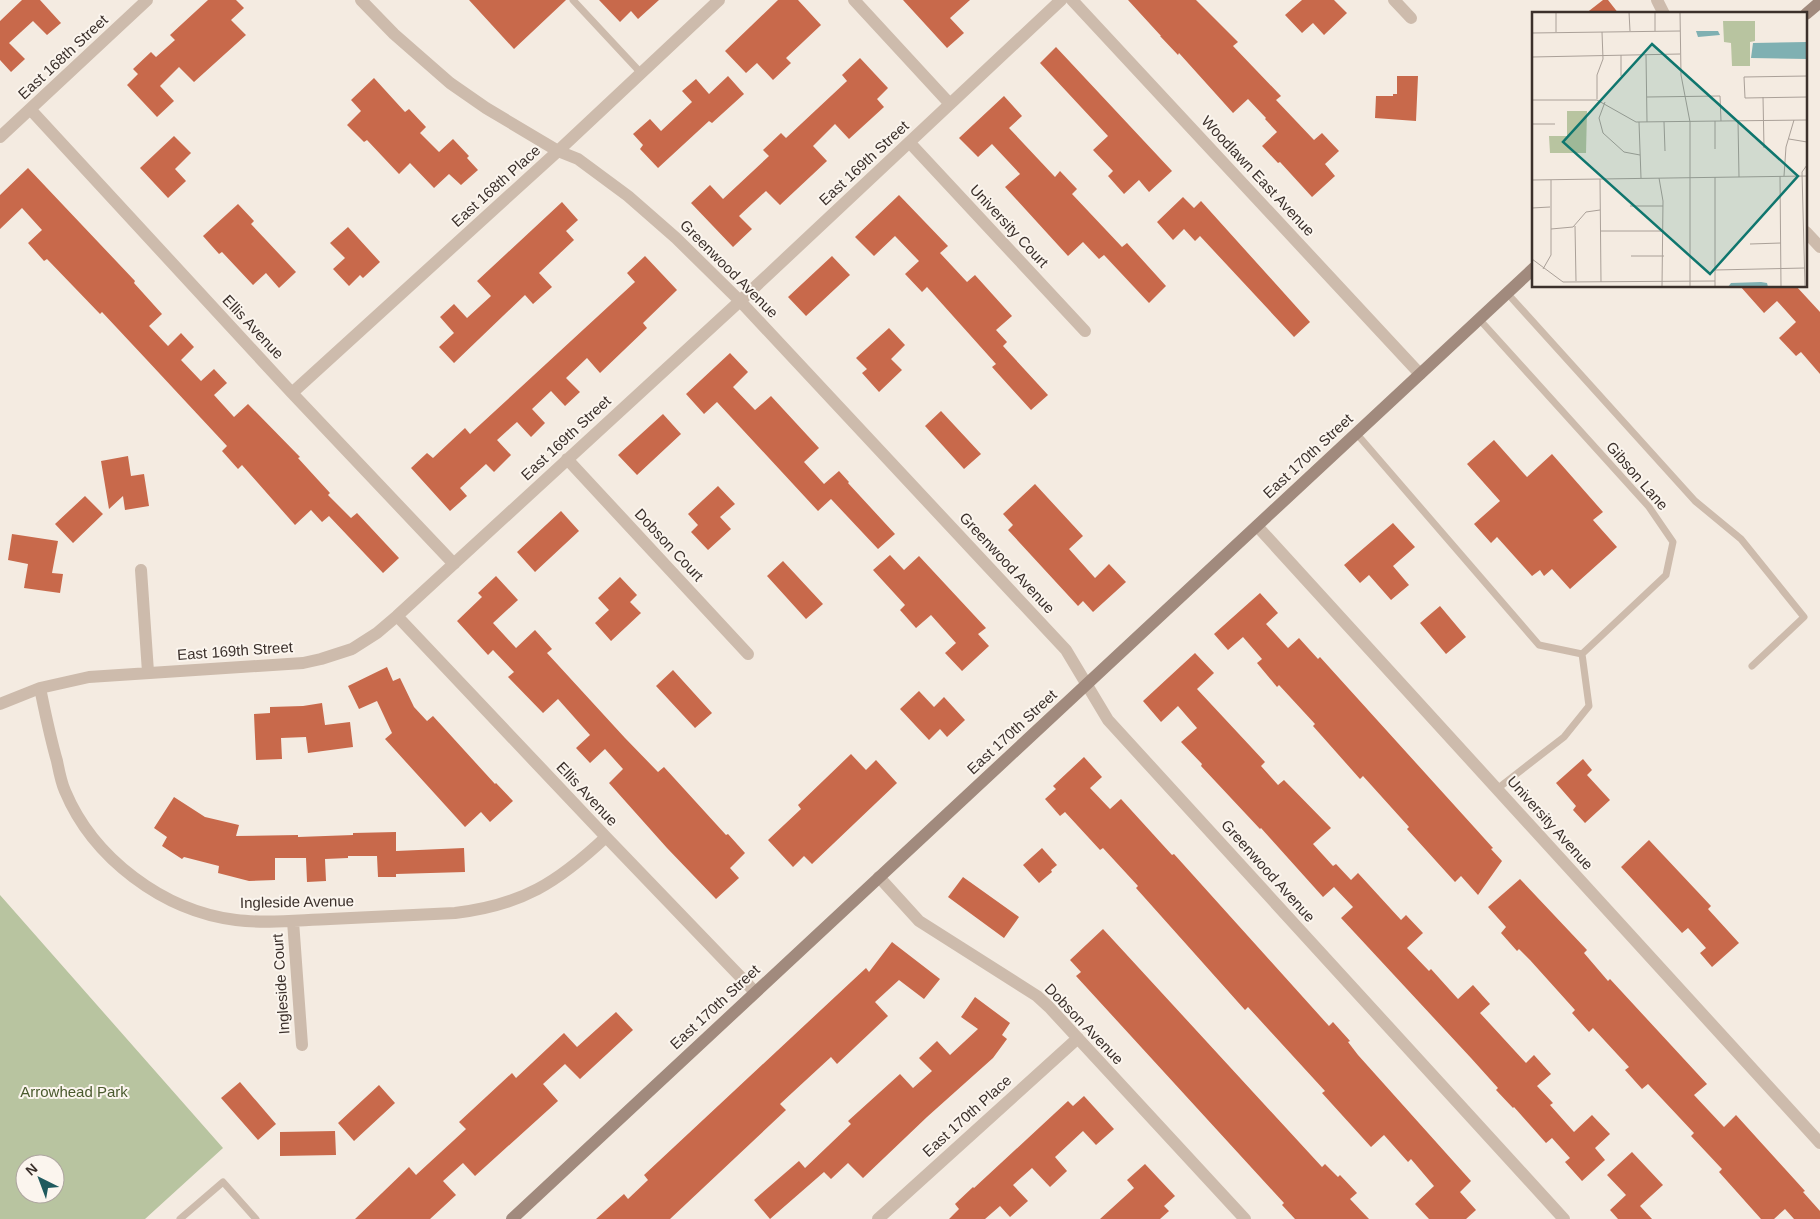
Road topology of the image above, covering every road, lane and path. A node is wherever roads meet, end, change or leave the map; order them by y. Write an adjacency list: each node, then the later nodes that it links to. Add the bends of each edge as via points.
1 (148, 0): 16 (street, East 168th Street)
2 (361, 0): 19 (street, Greenwood Avenue, via 450,83)
3 (573, 0): 14 (lane)
4 (719, 0): 14 (street, East 168th Place)
5 (854, 0): 15 (street)
6 (1061, 0): 15 (street, East 169th Street)
7 (1072, 0): 27 (street, Woodlawn East Avenue)
8 (1394, 0): 13 (street)
9 (1657, 0): 11 (street)
10 (1820, 2): 12 (street)
11 (1663, 12)
12 (1808, 12)
13 (1411, 18)
14 (641, 73): 19 (street, East 168th Place)
15 (950, 104): 18 (street, East 169th Street)
16 (30, 109): 17 (street, East 168th Street); 28 (street, Ellis Avenue)
17 (0, 137)
18 (910, 143): 24 (street, East 169th Street); 26 (street, University Court)
19 (558, 152): 24 (street, Greenwood Avenue, via 578,159 628,196); 28 (street, East 168th Place)
20 (1808, 234): 21 (street)
21 (1820, 247)
22 (1532, 270): 23 (street, East 170th Street)
23 (1507, 292): 25 (street, East 170th Street); 37 (lane, via 1695,500 1741,539 1804,617)
24 (740, 301): 30 (street, East 169th Street); 39 (street, Greenwood Avenue, via 1066,650)
25 (1479, 319): 27 (street, East 170th Street); 36 (lane, Gibson Lane, via 1648,507 1673,542 1666,575)
26 (1085, 331)
27 (1420, 374): 29 (street, East 170th Street)
28 (292, 393): 32 (street, Ellis Avenue)
29 (1356, 433): 31 (street, East 170th Street); 36 (lane, via 1539,645)
30 (567, 459): 32 (street, East 169th Street); 35 (street, Dobson Court)
31 (1257, 526): 39 (street, East 170th Street); 42 (street, University Avenue)
32 (454, 564): 34 (street, East 169th Street)
33 (141, 570): 38 (street)
34 (397, 616): 38 (street, East 169th Street, via 352,649 321,659 284,665); 43 (street, Ellis Avenue)
35 (748, 654)
36 (1582, 654): 42 (lane, via 1589,706 1564,737)
37 (1752, 666)
38 (148, 672): 40 (street, East 169th Street, via 88,677)
39 (1086, 685): 44 (street, East 170th Street); 55 (street, Greenwood Avenue, via 1108,720)
40 (40, 688): 41 (street, East 169th Street); 45 (street, Ingleside Avenue, via 65,790 94,838 115,861 136,880 180,905 234,920)
41 (0, 704)
42 (1497, 789): 49 (street, University Avenue)
43 (606, 838): 45 (street, Ingleside Avenue, via 556,879 512,902 455,913); 46 (street, Ellis Avenue)
44 (879, 877): 46 (street, East 170th Street); 47 (street, Dobson Avenue, via 919,920 1037,996)
45 (293, 921): 48 (street, Ingleside Court)
46 (755, 992): 53 (street, East 170th Street)
47 (1078, 1038): 50 (street, Dobson Avenue); 54 (street, East 170th Place)
48 (302, 1045)
49 (1820, 1143)
50 (1237, 1216)
51 (180, 1219): 52 (lane, via 223,1182)
52 (256, 1219)
53 (512, 1219)
54 (878, 1219)
55 (1564, 1219)

